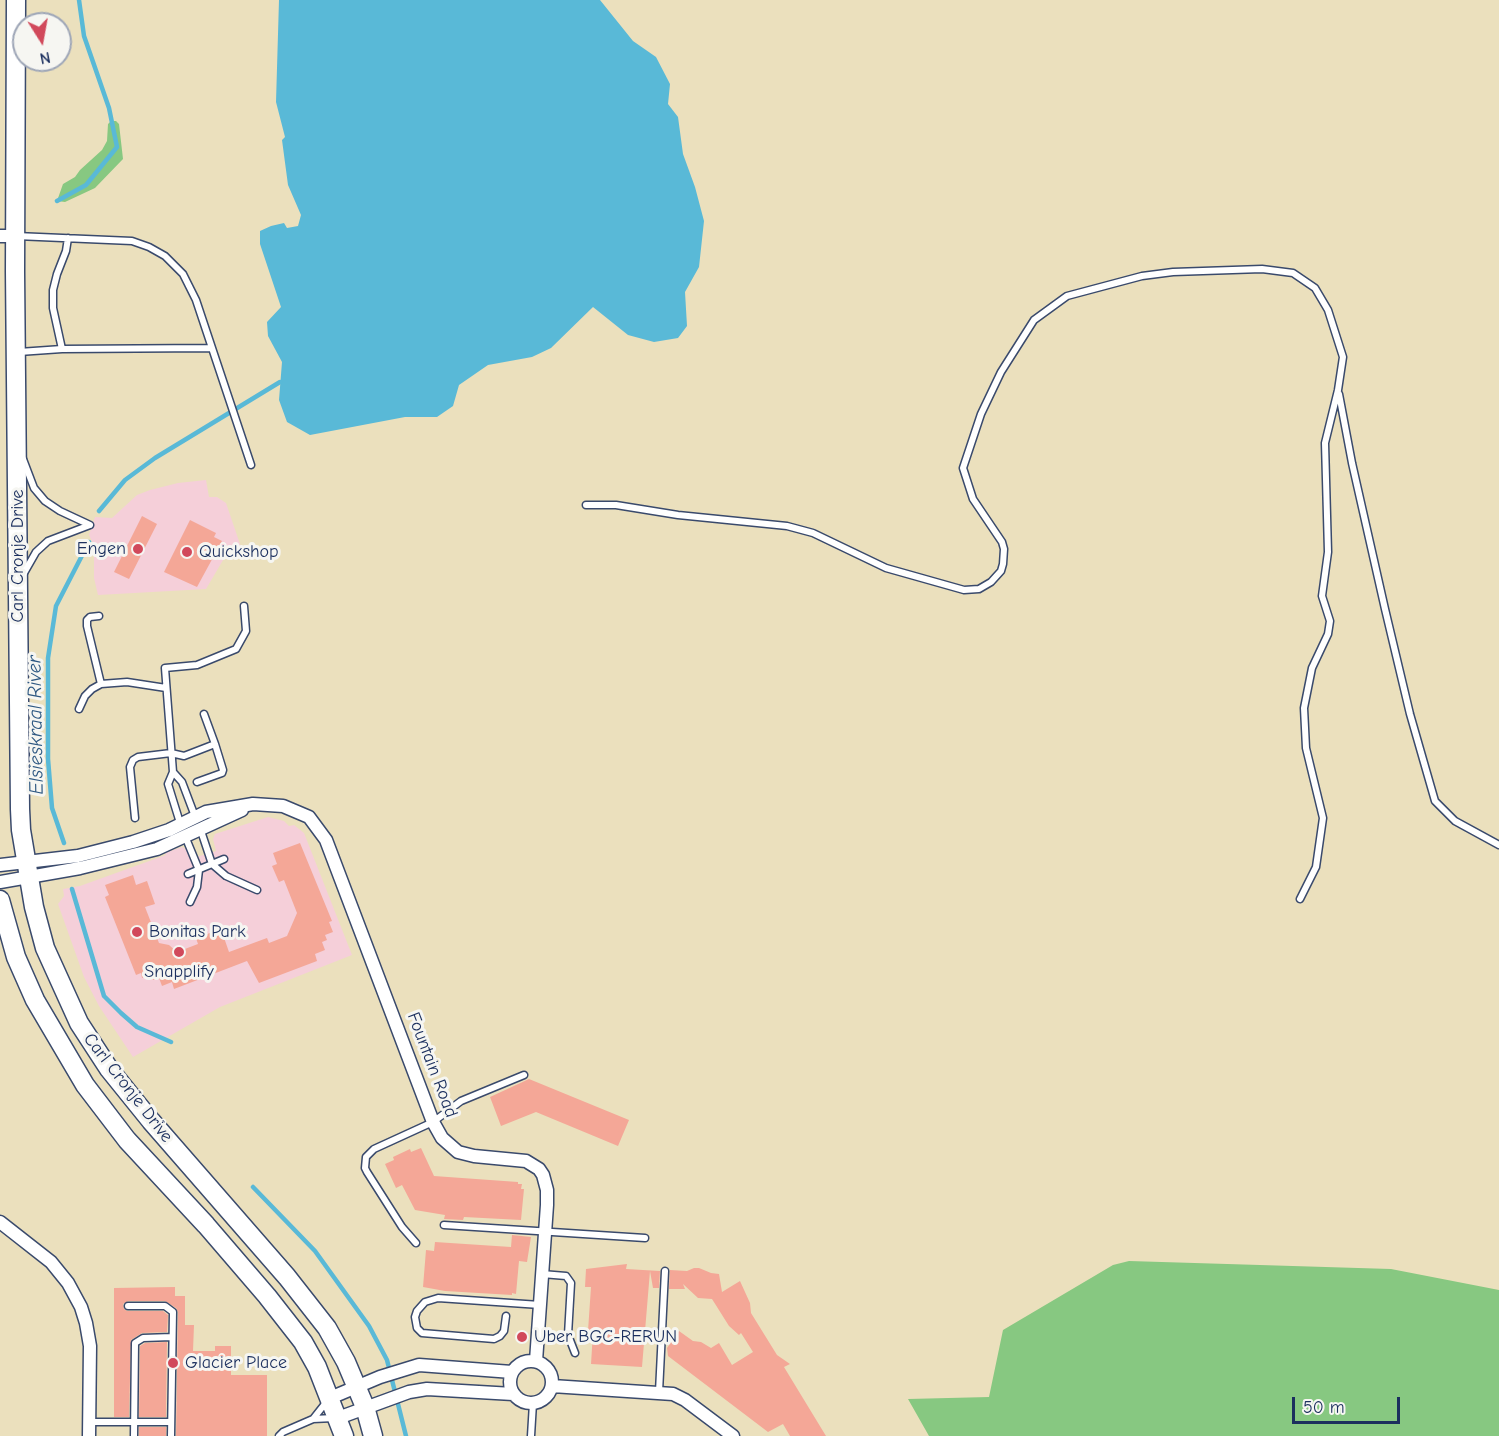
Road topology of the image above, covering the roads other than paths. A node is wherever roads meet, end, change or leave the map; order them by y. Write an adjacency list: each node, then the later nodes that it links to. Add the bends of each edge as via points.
1 (16, 0): 2 (main road, Carl Cronje Drive)
2 (8, 236): 3 (lane); 6 (main road, Carl Cronje Drive)
3 (68, 238): 4 (lane, via 132,241 165,256 183,274); 5 (lane, via 53,290)
4 (212, 348): 5 (lane); 9 (lane)
5 (62, 350): 6 (lane)
6 (15, 352): 8 (main road, Carl Cronje Drive)
7 (1338, 390): 10 (lane, via 1343,357 1328,310 1315,288 1293,273 1262,269 1142,276 1067,296 1034,321 1001,372 981,414 963,468 973,499 1004,549 1000,571 985,586 964,590 886,568 813,533 787,526); 27 (lane, via 1385,609 1435,801 1455,821); 36 (lane, via 1325,443 1328,552 1322,596 1330,621 1312,668 1304,708 1306,748 1323,818 1316,867)
8 (16, 438): 11 (main road, Carl Cronje Drive); 11 (lane, via 39,494 60,511 90,525 41,546)
9 (251, 465)
10 (586, 505)
11 (18, 584): 31 (main road, Carl Cronje Drive, via 20,799)
12 (244, 606): 15 (lane, via 246,631 236,649 197,665 165,668)
13 (99, 615): 14 (lane, via 90,617 87,626)
14 (101, 684): 15 (lane, via 127,682); 16 (lane, via 85,696)
15 (166, 688): 19 (lane)
16 (79, 709)
17 (204, 714): 18 (lane)
18 (215, 744): 19 (lane, via 184,756); 21 (lane, via 223,770)
19 (171, 753): 20 (lane); 24 (lane, via 133,760 130,767)
20 (173, 772): 23 (lane, via 182,782); 26 (lane, via 168,784)
21 (197, 782)
22 (253, 804): 23 (street, Fountain Road); 25 (street, Fountain Road); 40 (street, Fountain Road, via 273,804 301,812 326,840)
23 (195, 817): 25 (lane); 26 (street, Fountain Road)
24 (135, 818)
25 (201, 829): 26 (street, Fountain Road); 29 (lane)
26 (183, 830): 31 (street, Fountain Road); 32 (lane)
27 (1499, 845)
28 (224, 859): 29 (lane)
29 (212, 864): 32 (lane); 35 (lane, via 226,876)
30 (0, 865): 31 (street, Fountain Road)
31 (27, 870): 34 (street, Fountain Road); 56 (main road, Carl Cronje Drive, via 45,948 79,1023 109,1069 151,1121 327,1328)
32 (200, 870): 33 (lane); 38 (lane)
33 (188, 874)
34 (0, 882)
35 (257, 890)
36 (1300, 899)
37 (0, 900): 59 (main road, Carl Cronje Drive, via 16,957 35,1000 85,1085 127,1140 206,1225 303,1342)
38 (190, 902)
39 (524, 1075): 40 (lane, via 461,1101)
40 (433, 1122): 43 (street, Fountain Road, via 442,1138 458,1152 519,1160 539,1169 547,1190); 45 (lane, via 374,1149 365,1163 373,1182)
41 (0, 1222): 64 (street, via 55,1267 69,1283 81,1307 90,1346)
42 (444, 1225): 43 (lane)
43 (545, 1231): 44 (lane); 47 (street, Fountain Road)
44 (645, 1238)
45 (416, 1243)
46 (665, 1270): 57 (lane)
47 (542, 1274): 49 (street, Fountain Road); 52 (lane, via 566,1276 571,1283 568,1335)
48 (128, 1306): 51 (lane, via 171,1309)
49 (540, 1306): 50 (lane, via 438,1298 425,1302 415,1317 422,1333 494,1339 504,1331); 53 (street, Fountain Road)
50 (506, 1316)
51 (172, 1337): 65 (lane, via 143,1338 135,1343); 66 (lane)
52 (575, 1353)
53 (536, 1361): 54 (street, via 524,1361); 55 (street, via 551,1373)
54 (512, 1372): 56 (street, via 419,1365); 58 (street, via 509,1381)
55 (552, 1386): 57 (street); 60 (street, via 545,1398)
56 (356, 1387): 59 (street); 61 (main road, Carl Cronje Drive)
57 (659, 1392): 74 (street, via 685,1400)
58 (513, 1394): 60 (street); 61 (street, via 449,1389 409,1392)
59 (330, 1398): 62 (main road, Carl Cronje Drive); 63 (lane)
60 (534, 1403): 73 (lane)
61 (364, 1407): 62 (street); 72 (main road, Carl Cronje Drive)
62 (338, 1418): 63 (lane); 71 (main road, Carl Cronje Drive)
63 (314, 1419): 70 (lane)
64 (89, 1422): 65 (lane); 67 (street)
65 (134, 1422): 66 (lane); 68 (lane)
66 (171, 1422): 69 (lane)
67 (89, 1436)
68 (134, 1436)
69 (171, 1436)
70 (279, 1436)
71 (344, 1436)
72 (373, 1436)
73 (531, 1436)
74 (733, 1436)

